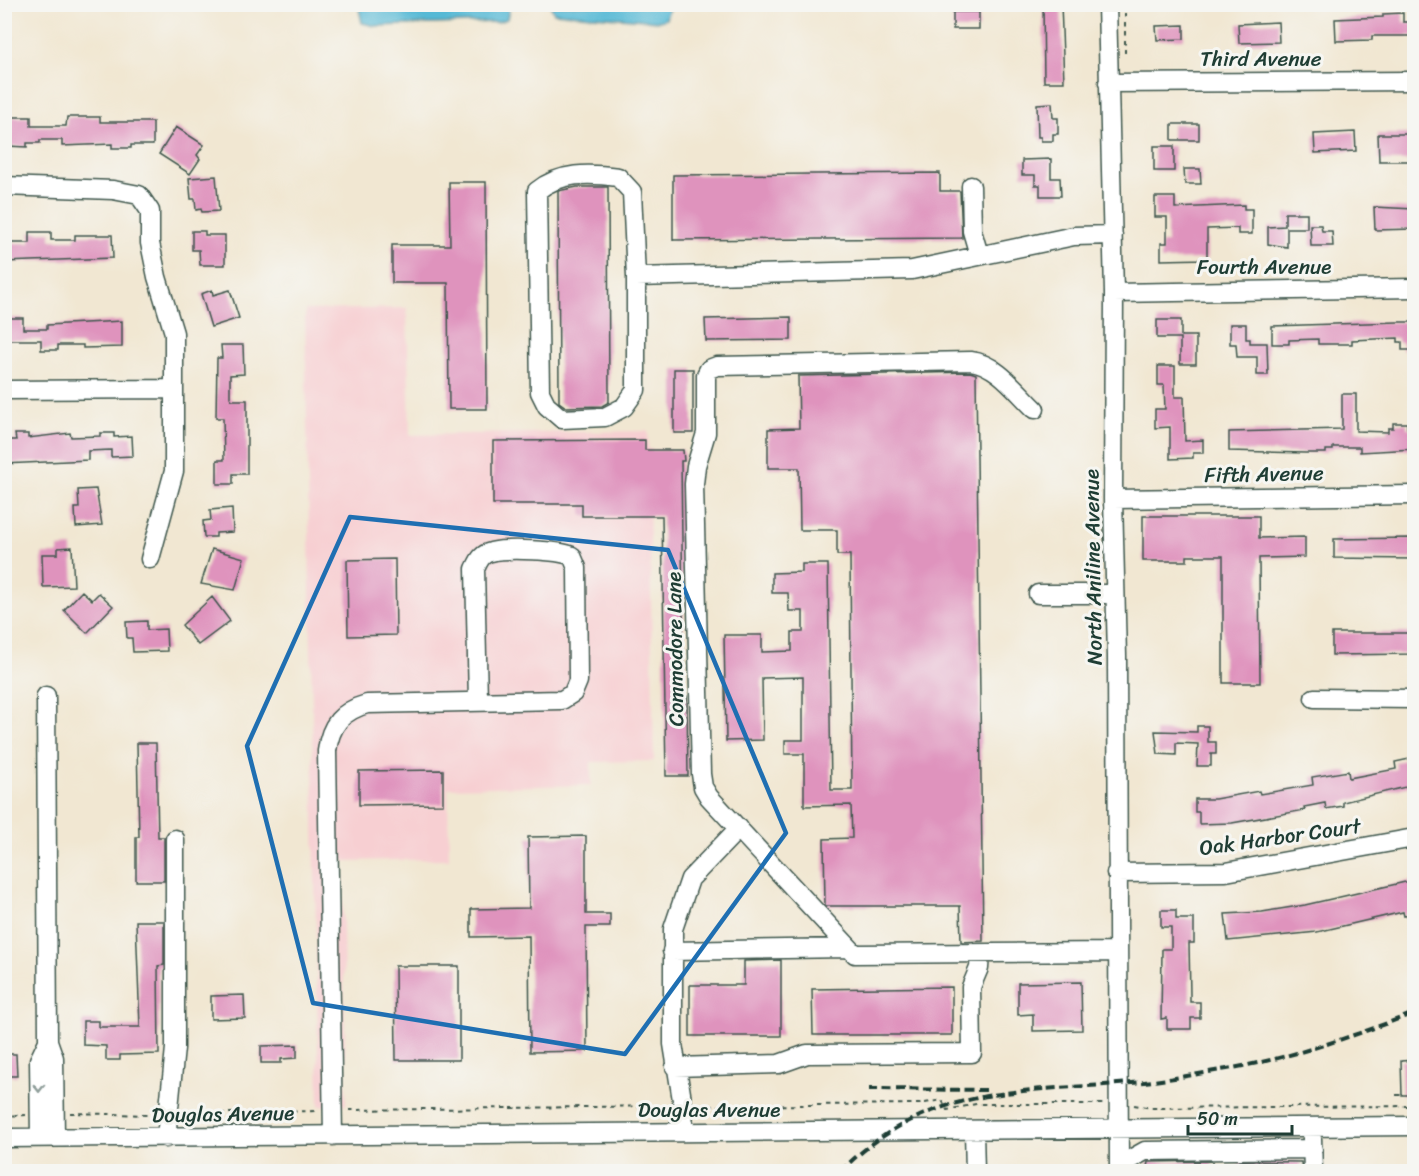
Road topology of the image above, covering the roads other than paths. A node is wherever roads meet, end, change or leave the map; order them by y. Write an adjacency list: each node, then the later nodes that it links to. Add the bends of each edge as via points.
1 (1107, 4): 3 (street, North Aniline Avenue)
2 (1414, 81): 3 (street, Third Avenue)
3 (1108, 83): 6 (street, North Aniline Avenue)
4 (4, 186): 11 (street, via 113,190 140,195 150,211 156,277 174,333)
5 (971, 186): 7 (street, via 972,231)
6 (1113, 236): 7 (street, via 1074,236); 10 (street, North Aniline Avenue)
7 (979, 255): 8 (street, via 912,270)
8 (636, 277): 8 (street, via 632,192 618,177 565,176 547,182 537,191 540,392 547,406 562,419 605,417 624,407 636,390)
9 (1414, 288): 10 (street, Fourth Avenue)
10 (1114, 293): 15 (street, North Aniline Avenue)
11 (172, 389): 12 (street); 16 (street, via 174,471)
12 (4, 390)
13 (1035, 409): 23 (street, Commodore Lane, via 983,362 709,369 706,433 694,483 701,774 709,797)
14 (1414, 495): 15 (street, Fifth Avenue)
15 (1113, 499): 18 (street, North Aniline Avenue)
16 (150, 558)
17 (1038, 594): 18 (street)
18 (1115, 594): 26 (street, North Aniline Avenue)
19 (46, 696): 38 (street, via 48,1041 54,1058)
20 (1314, 698): 21 (street)
21 (1414, 699)
22 (478, 701): 22 (street, via 562,700 573,693 578,681 577,568 572,556 561,551 490,552 480,558 475,569); 37 (street, via 367,704 340,717 331,733 327,751)
23 (739, 828): 27 (street, Commodore Lane); 28 (street, via 690,879 678,911)
24 (1414, 838): 26 (street, Oak Harbor Court, via 1227,872)
25 (175, 839): 40 (street, via 175,1048)
26 (1116, 873): 29 (street, North Aniline Avenue)
27 (847, 948): 28 (street); 30 (street, via 866,955)
28 (672, 951): 31 (street)
29 (1117, 952): 30 (street); 34 (street, North Aniline Avenue)
30 (980, 954): 31 (street, via 971,987 972,1053 807,1054 779,1064)
31 (675, 1067): 36 (street)
32 (1414, 1126): 33 (street, Douglas Avenue)
33 (1312, 1127): 34 (street, Douglas Avenue); 41 (street)
34 (1119, 1129): 35 (street, Douglas Avenue); 42 (street, North Aniline Avenue)
35 (974, 1131): 36 (street, Douglas Avenue); 43 (street)
36 (684, 1132): 37 (street, Douglas Avenue)
37 (333, 1136): 40 (street, Douglas Avenue)
38 (47, 1137): 39 (street, Douglas Avenue); 40 (street, Douglas Avenue)
39 (4, 1138)
40 (166, 1138)
41 (1312, 1149): 42 (street, via 1145,1151); 44 (street)
42 (1119, 1161)
43 (975, 1172)
44 (1313, 1172)

